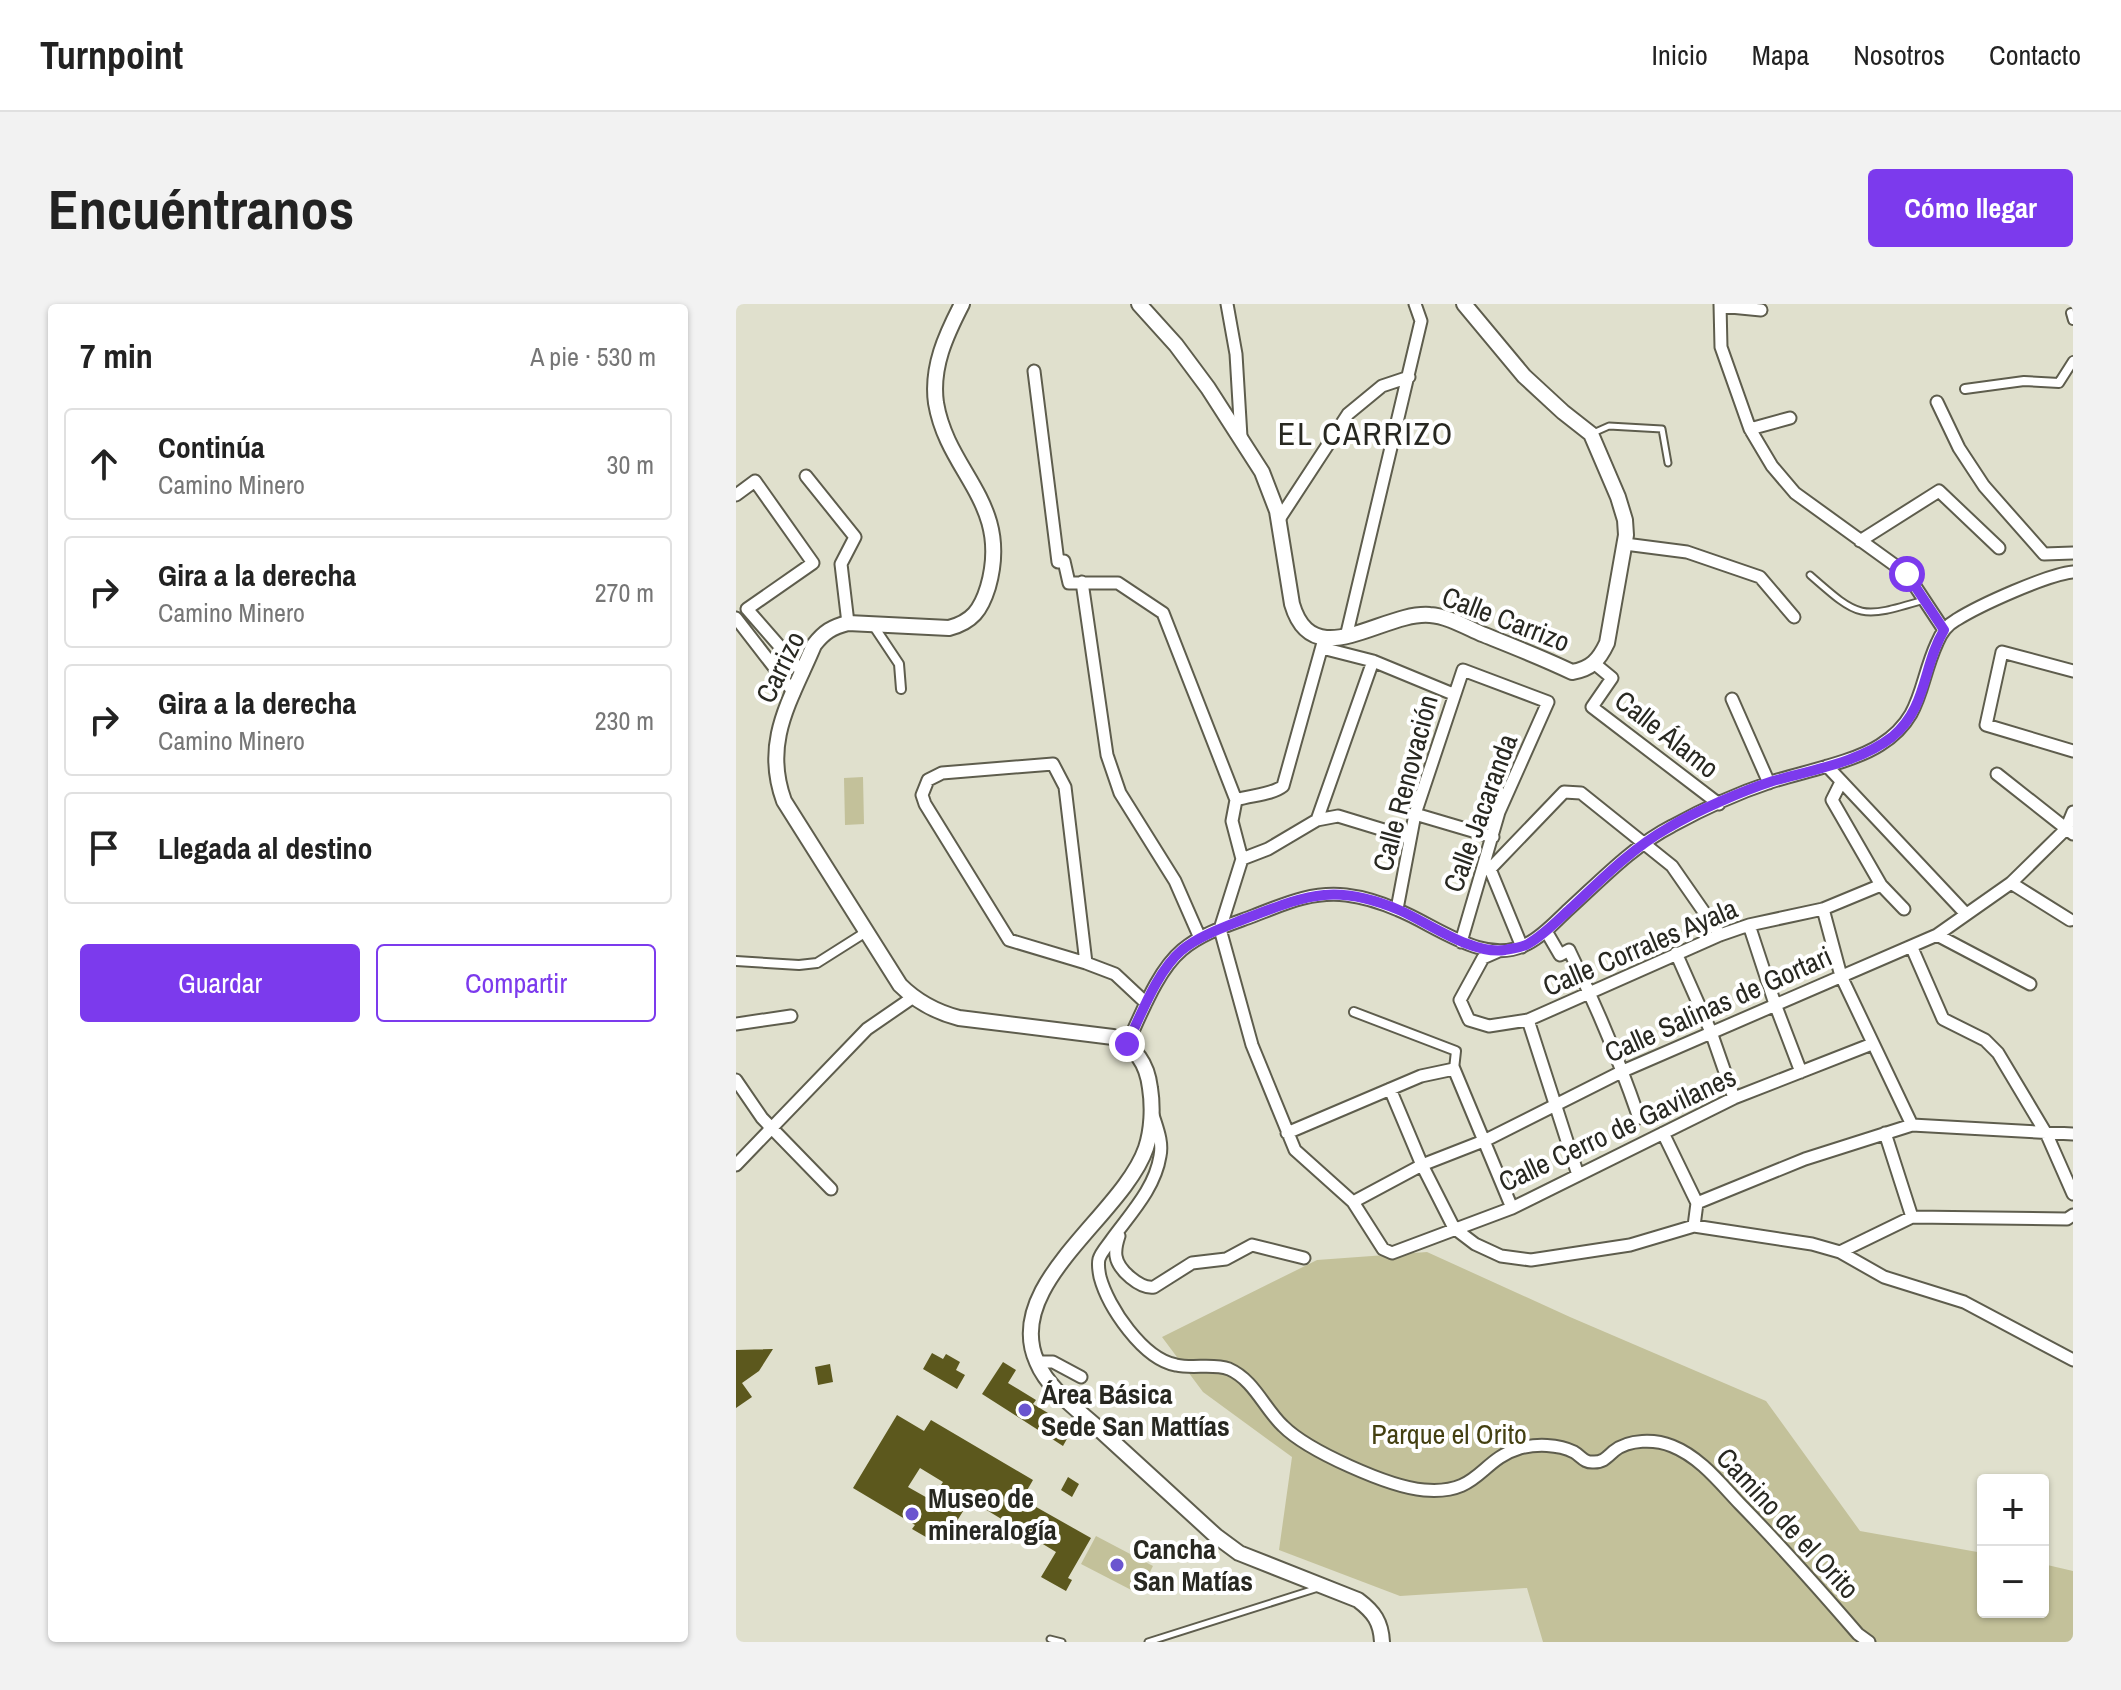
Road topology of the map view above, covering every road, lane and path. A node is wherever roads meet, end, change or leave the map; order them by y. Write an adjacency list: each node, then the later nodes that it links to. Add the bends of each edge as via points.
1 (962, 304): 32 (street, Carrizo, via 937,363 936,403 988,518 994,539 990,579 982,605 962,625)
2 (1139, 304): 16 (street, via 1176,345)
3 (1227, 304): 16 (street)
4 (1415, 304): 10 (street, via 1421,321)
5 (1464, 304): 15 (street, Calle Carrizo, via 1524,376)
6 (1720, 305): 7 (street); 14 (street, via 1721,347)
7 (1761, 310)
8 (2073, 361): 11 (street, via 2059,383 2024,381)
9 (1034, 371): 27 (street, via 1058,562 1064,561 1069,583)
10 (1409, 377): 20 (street, via 1382,386 1348,414); 34 (street)
11 (1965, 389)
12 (1937, 402): 24 (street, via 1984,486 2044,554)
13 (1790, 418): 14 (street)
14 (1750, 429): 21 (street, via 1795,493)
15 (1591, 434): 17 (lane, via 1609,426 1662,429); 22 (street, Calle Carrizo, via 1623,509)
16 (1241, 437): 20 (street, via 1271,491)
17 (1668, 463)
18 (806, 476): 31 (street, via 855,537 841,564)
19 (736, 495): 39 (street, via 755,481 813,563 747,609)
20 (1278, 521): 35 (street, via 1296,617)
21 (1860, 541): 23 (street, via 1939,491); 28 (street, via 1907,574)
22 (1625, 544): 29 (street, via 1687,552 1760,577); 37 (street, Calle Carrizo, via 1607,643)
23 (1999, 548)
24 (2073, 553)
25 (2073, 572): 33 (street, via 2056,574 1955,620)
26 (1810, 575): 28 (lane, via 1846,606 1868,613)
27 (1082, 582): 50 (street, via 1118,583 1163,613); 73 (street, via 1107,755 1120,793 1175,881)
28 (1925, 600): 33 (street)
29 (1794, 617)
30 (736, 618): 41 (street)
31 (848, 623): 32 (street, Carrizo); 39 (street, Carrizo, via 823,634)
32 (873, 625): 40 (street, via 899,664)
33 (1944, 630): 46 (street, via 1906,724 1878,747)
34 (1346, 637): 35 (street, Calle Carrizo); 37 (street, Calle Carrizo, via 1398,619 1431,615 1572,672)
35 (1323, 644): 36 (street); 50 (street, via 1283,786)
36 (1373, 661): 42 (street); 54 (street)
37 (1595, 664): 51 (street, Calle Álamo, via 1612,678 1592,707)
38 (2073, 671): 45 (street, via 2002,652 1986,725)
39 (803, 673): 41 (street, Carrizo)
40 (901, 689)
41 (794, 693): 70 (street, Carrizo, via 778,736 778,785)
42 (1453, 694): 44 (street, Calle Renovación, via 1463,670); 53 (street, Calle Renovación)
43 (1732, 699): 49 (street)
44 (1548, 702): 56 (street, Calle Jacaranda, via 1509,787)
45 (2073, 751)
46 (1827, 766): 48 (street); 49 (street)
47 (1997, 774): 55 (street)
48 (1841, 782): 61 (street, via 1832,800); 65 (street)
49 (1769, 783): 51 (street)
50 (1236, 800): 59 (street, via 1232,821)
51 (1719, 804): 58 (street)
52 (2073, 812): 55 (street, Calle Salinas de Gortari)
53 (1415, 814): 56 (street); 57 (street, Calle Renovación)
54 (1317, 820): 57 (street, via 1338,816); 59 (street)
55 (2069, 831): 60 (street, Calle Salinas de Gortari)
56 (1493, 837): 74 (street, Calle Jacaranda)
57 (1410, 838): 62 (street, Calle Renovación)
58 (1642, 844): 69 (street); 71 (street, via 1672,866); 75 (street, Calle Jacaranda, via 1581,793 1564,792 1490,869)
59 (1242, 859): 68 (street)
60 (2011, 883): 65 (street, Calle Salinas de Gortari); 66 (street)
61 (1881, 885): 63 (street, Calle Corrales Ayala); 64 (street)
62 (1397, 909): 68 (street, via 1346,895 1307,896); 74 (street)
63 (1823, 909): 67 (street, Calle Corrales Ayala); 81 (street)
64 (1904, 909)
65 (1966, 914): 72 (street, Calle Salinas de Gortari)
66 (2070, 920)
67 (1749, 925): 71 (street, Calle Corrales Ayala); 86 (street)
68 (1220, 929): 73 (street); 105 (street, via 1252,1045)
69 (1546, 931): 75 (street); 83 (street, via 1560,955 1569,950)
70 (866, 932): 79 (street, via 817,963); 84 (street, Carrizo)
71 (1720, 935): 78 (street, Calle Corrales Ayala)
72 (1937, 935): 76 (street, Calle Salinas de Gortari); 82 (street)
73 (1200, 938): 85 (street, via 1171,962)
74 (1461, 942): 77 (street)
75 (1522, 947): 77 (street)
76 (1912, 948): 81 (street, Calle Salinas de Gortari); 109 (street, via 1943,1019 1985,1040 1998,1053)
77 (1499, 951): 89 (street, Calle Corrales Ayala, via 1483,958 1460,1000 1464,1012 1469,1020 1489,1026)
78 (1676, 953): 83 (street, Calle Corrales Ayala); 91 (street)
79 (736, 961)
80 (1086, 963): 80 (street, via 1009,940 925,804 922,795 928,780 942,773 1053,764 1065,787); 85 (street, via 1115,974)
81 (1841, 976): 86 (street, Calle Salinas de Gortari); 93 (street)
82 (2030, 984)
83 (1589, 991): 89 (street, Calle Corrales Ayala); 95 (street)
84 (912, 998): 92 (street, Carrizo, via 959,1018 1097,1034); 104 (street, via 867,1029)
85 (1146, 1003): 92 (street)
86 (1775, 1004): 91 (street, Calle Salinas de Gortari); 96 (street)
87 (1354, 1012): 94 (street, via 1456,1051)
88 (791, 1016): 90 (street)
89 (1528, 1020): 100 (street)
90 (736, 1024)
91 (1711, 1032): 95 (street, Calle Salinas de Gortari); 99 (street)
92 (1127, 1044): 101 (street, via 1148,1072)
93 (1872, 1044): 96 (street, Calle Cerro de Gavilanes); 103 (street)
94 (1454, 1069): 98 (street); 110 (street)
95 (1623, 1071): 100 (street, Calle Salinas de Gortari); 102 (street)
96 (1801, 1072): 99 (street, Calle Cerro de Gavilanes)
97 (736, 1080): 104 (street)
98 (1390, 1089): 105 (street); 112 (street)
99 (1734, 1098): 106 (street, Calle Cerro de Gavilanes)
100 (1555, 1103): 110 (street, Calle Salinas de Gortari); 113 (street)
101 (1152, 1109): 121 (street, Camino de el Orito, via 1161,1153 1152,1183); 127 (street, via 1138,1164 1038,1301 1030,1332)
102 (1639, 1118)
103 (1912, 1125): 107 (street); 109 (street)
104 (773, 1127): 111 (street); 114 (street)
105 (1287, 1133): 116 (street, via 1295,1150)
106 (1663, 1133): 113 (street, Calle Cerro de Gavilanes); 117 (street)
107 (1885, 1133): 117 (street); 120 (street)
108 (2073, 1134): 109 (street)
109 (2047, 1135): 115 (street)
110 (1486, 1140): 112 (street, Calle Salinas de Gortari); 118 (street)
111 (736, 1165)
112 (1422, 1165): 116 (street, Calle Salinas de Gortari); 123 (street)
113 (1578, 1175): 118 (street, Calle Cerro de Gavilanes)
114 (831, 1189)
115 (2073, 1194)
116 (1353, 1202): 123 (street, Calle Cerro de Gavilanes, via 1383,1249 1392,1253)
117 (1697, 1203): 122 (street)
118 (1512, 1208): 123 (street, Calle Cerro de Gavilanes)
119 (2073, 1215): 120 (street)
120 (1912, 1217): 124 (street)
121 (1123, 1224): 125 (street, via 1116,1245 1118,1262 1147,1288 1192,1263 1226,1259 1252,1245); 134 (street, Camino de el Orito, via 1099,1257 1099,1275 1140,1344 1174,1365 1226,1368 1243,1376 1283,1426 1331,1457 1423,1490 1448,1490 1469,1484 1495,1461 1522,1448 1556,1446 1596,1463 1633,1443 1669,1445 1706,1469)
122 (1694, 1226): 123 (street, via 1630,1245 1531,1260 1501,1256); 124 (street)
123 (1454, 1228)
124 (1840, 1252): 126 (street, via 1884,1277 1964,1302)
125 (1304, 1258)
126 (2073, 1360)
127 (1036, 1362): 128 (street, via 1053,1362); 129 (street, via 1060,1393 1216,1536 1239,1553)
128 (1081, 1377)
129 (1323, 1586): 132 (lane); 133 (street, via 1369,1609 1381,1624)
130 (1050, 1639): 131 (lane)
131 (1062, 1642)
132 (1148, 1642)
133 (1382, 1642)
134 (1869, 1642)

